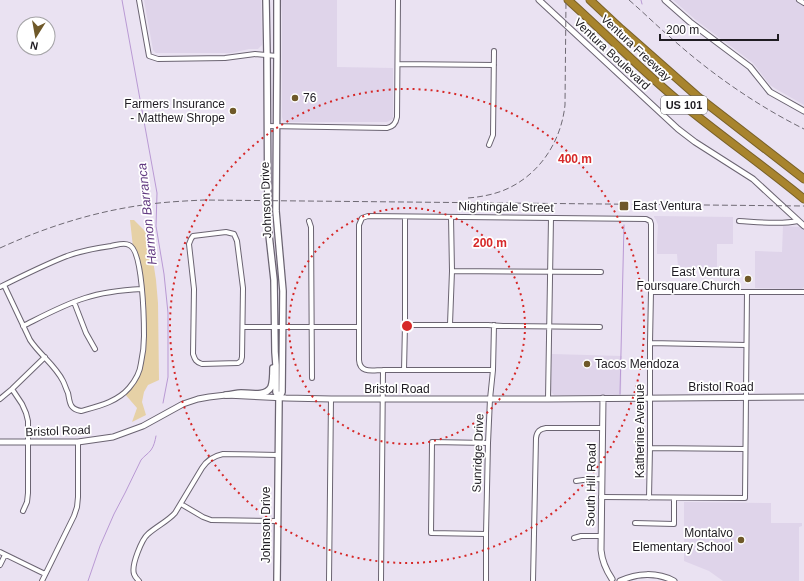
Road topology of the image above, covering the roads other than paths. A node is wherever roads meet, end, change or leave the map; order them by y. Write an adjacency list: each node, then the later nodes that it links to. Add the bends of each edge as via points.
1 (139, 0): 12 (street, via 149,56 158,59)
2 (266, 0): 12 (main road, Johnson Drive)
3 (276, 0): 13 (main road, Johnson Drive)
4 (398, 0): 14 (street)
5 (539, 0): 28 (street, Ventura Boulevard, via 678,129 753,179)
6 (568, 0): 21 (highway, Ventura Freeway / US 101, via 681,103)
7 (590, 0): 20 (highway, Ventura Freeway / US 101, via 697,96)
8 (665, 0): 16 (street, via 750,67 770,92)
9 (799, 0): 10 (street)
10 (804, 3)
11 (494, 51): 15 (street)
12 (268, 55): 13 (street); 17 (main road, Johnson Drive)
13 (277, 56): 18 (main road, Johnson Drive)
14 (398, 64): 15 (street); 18 (street, via 397,117 395,124 390,127)
15 (494, 65): 19 (street, via 493,135)
16 (804, 111)
17 (267, 126): 18 (street); 45 (main road, Johnson Drive, via 268,226 275,292)
18 (276, 126): 46 (main road, Johnson Drive, via 276,211 283,283)
19 (489, 146)
20 (804, 179)
21 (801, 196)
22 (405, 217): 23 (street, Nightingale Street); 39 (street); 48 (street, Nightingale Street, via 368,216 362,218 359,225)
23 (451, 217): 24 (street, Nightingale Street); 30 (street)
24 (551, 218): 25 (street, Nightingale Street); 31 (street)
25 (650, 220): 35 (street, Katherine Avenue)
26 (309, 221): 47 (street)
27 (738, 221): 28 (street)
28 (798, 221): 29 (street, Ventura Boulevard)
29 (804, 226)
30 (452, 271): 31 (street); 40 (street)
31 (550, 272): 32 (street); 43 (street)
32 (601, 272)
33 (2, 286): 34 (street, via 75,253 123,244 133,247); 42 (street)
34 (142, 289): 38 (street, via 104,293); 54 (street, via 144,342 141,364 130,388 119,397 81,410 73,408 62,378)
35 (651, 292): 36 (street); 50 (street, Katherine Avenue)
36 (747, 292): 37 (street); 51 (street)
37 (804, 292)
38 (74, 302): 42 (street); 52 (street)
39 (405, 324): 40 (street); 56 (street)
40 (450, 324): 41 (street)
41 (494, 325): 43 (street); 57 (street, Sunridge Drive)
42 (23, 326): 54 (street, via 33,344)
43 (549, 326): 49 (street); 70 (street)
44 (243, 327): 44 (street, via 241,361 202,364 195,360 194,289 189,244 194,236 226,232 234,234 242,288); 45 (street)
45 (275, 327): 46 (street); 53 (main road, Johnson Drive)
46 (282, 327): 47 (street); 63 (main road, Johnson Drive, via 282,392)
47 (311, 327): 48 (street); 58 (street)
48 (359, 327): 55 (street, via 359,363 368,371)
49 (600, 327)
50 (650, 343): 51 (street); 65 (street, Katherine Avenue)
51 (746, 345): 61 (street)
52 (95, 350)
53 (275, 352): 60 (main road, via 272,384 269,389 262,393); 63 (main road, Johnson Drive)
54 (45, 357): 59 (street)
55 (383, 370): 56 (street); 68 (street)
56 (404, 370): 57 (street)
57 (493, 370): 69 (street, Sunridge Drive)
58 (312, 378)
59 (12, 389): 66 (street); 73 (street, via 26,413)
60 (226, 395): 63 (street, Bristol Road); 74 (street, Bristol Road, via 184,404 129,432)
61 (746, 397): 62 (street, Bristol Road); 65 (street, Bristol Road); 77 (street)
62 (804, 397)
63 (278, 398): 67 (street, Bristol Road); 78 (main road, Johnson Drive)
64 (603, 398): 65 (street, Bristol Road); 70 (street, Bristol Road); 71 (street, South Hill Road)
65 (650, 398): 76 (street, Katherine Avenue)
66 (0, 399)
67 (331, 399): 68 (street, Bristol Road); 100 (street)
68 (383, 399): 69 (street, Bristol Road); 101 (street)
69 (490, 399): 70 (street, Bristol Road); 75 (street, Sunridge Drive)
70 (548, 399)
71 (602, 428): 79 (street, South Hill Road); 103 (street, via 546,428 538,431)
72 (0, 442): 73 (street, Bristol Road)
73 (28, 442): 74 (street, Bristol Road); 85 (street, via 28,493)
74 (78, 442): 94 (street, via 77,507)
75 (488, 443): 88 (street, Sunridge Drive); 88 (street, via 432,442 431,533)
76 (650, 448): 77 (street); 82 (street, Katherine Avenue)
77 (745, 450): 83 (street, via 745,498)
78 (278, 455): 84 (street, via 223,454 214,457 204,465); 86 (main road, Johnson Drive)
79 (602, 479): 80 (street); 81 (street, South Hill Road)
80 (576, 482)
81 (601, 498): 82 (street); 89 (street, South Hill Road)
82 (649, 498): 83 (street)
83 (674, 498): 87 (street, via 674,524)
84 (181, 504): 86 (street, via 211,520); 95 (street, via 173,515 142,541 134,566 134,574)
85 (24, 511)
86 (277, 521): 99 (main road, Johnson Drive)
87 (635, 523)
88 (486, 534): 102 (street, Sunridge Drive)
89 (601, 536): 90 (street); 96 (street, South Hill Road, via 601,556)
90 (574, 538)
91 (0, 552): 92 (street)
92 (5, 555): 93 (street); 94 (street)
93 (0, 565)
94 (45, 574): 98 (street)
95 (138, 579)
96 (611, 580): 97 (street)
97 (622, 580): 104 (street, via 640,575 654,575)
98 (42, 581)
99 (277, 581)
100 (329, 581)
101 (381, 581)
102 (486, 581)
103 (533, 581)
104 (674, 581)

